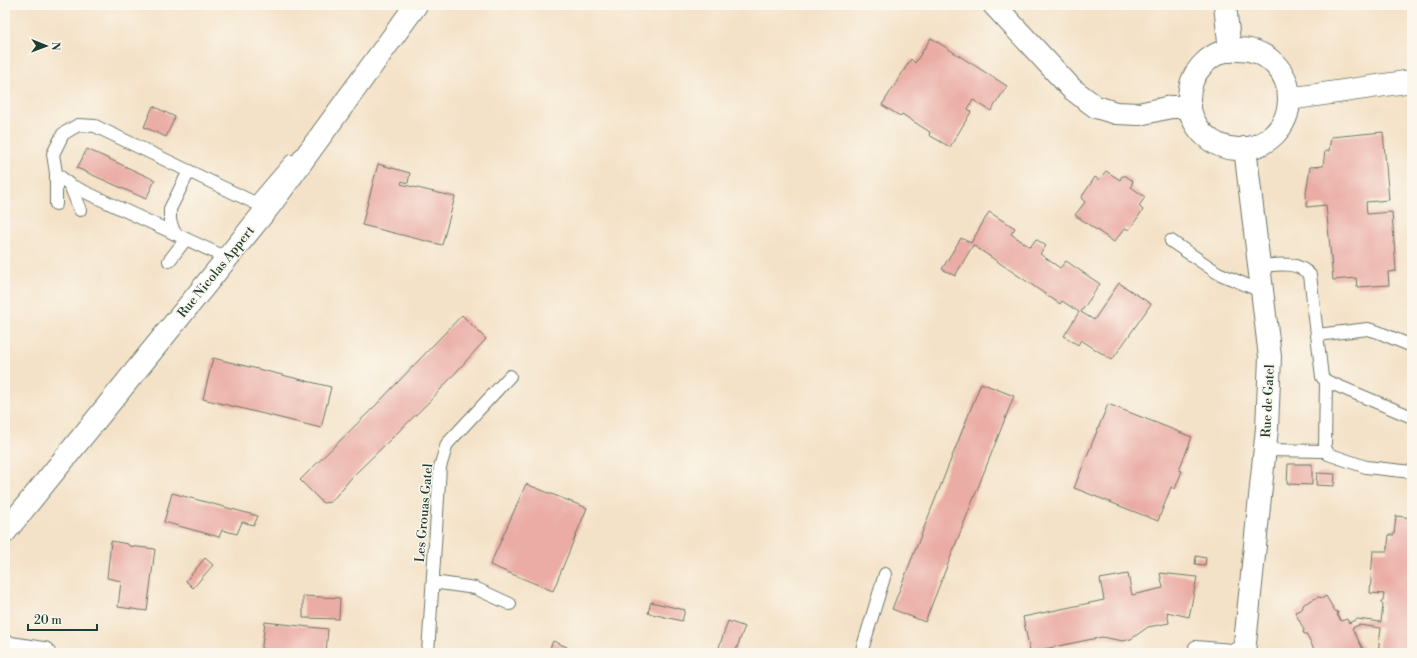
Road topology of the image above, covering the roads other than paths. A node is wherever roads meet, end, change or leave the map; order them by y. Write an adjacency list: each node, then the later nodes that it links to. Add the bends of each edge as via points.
1 (416, 5): 8 (street, Rue Nicolas Appert)
2 (994, 5): 7 (street, via 1072,89 1096,107 1116,113 1139,114 1171,107)
3 (1225, 5): 4 (street)
4 (1230, 51): 6 (street, via 1239,49 1258,53 1274,64 1285,80); 7 (street, via 1219,53 1203,64 1192,81)
5 (1412, 81): 6 (street)
6 (1289, 99): 9 (street, via 1286,119 1275,135 1259,146)
7 (1190, 107): 9 (street, via 1193,120 1205,136 1221,146 1240,150)
8 (324, 134): 10 (lane, via 288,163 255,203); 17 (street, Rue Nicolas Appert)
9 (1245, 148): 19 (street, Rue de Gatel)
10 (189, 171): 11 (lane, via 95,126 78,124 63,134 53,154); 15 (lane, via 170,209 170,221)
11 (56, 174): 12 (lane); 13 (lane)
12 (70, 185): 14 (lane); 15 (lane)
13 (56, 204)
14 (80, 210)
15 (180, 236): 17 (lane); 18 (lane)
16 (1171, 241): 20 (lane, via 1218,273)
17 (227, 258): 29 (street, Rue Nicolas Appert)
18 (169, 261)
19 (1260, 266): 20 (street, Rue de Gatel); 21 (lane, via 1290,264 1304,268 1310,275)
20 (1262, 292): 26 (street, Rue de Gatel, via 1270,357)
21 (1317, 335): 22 (lane, via 1368,329); 24 (lane, via 1322,377)
22 (1412, 346)
23 (510, 376): 31 (lane, Les Grouas Gatel, via 447,444 440,467)
24 (1326, 381): 25 (lane); 27 (lane)
25 (1412, 417)
26 (1265, 450): 27 (lane); 35 (street, Rue de Gatel)
27 (1326, 451): 28 (lane, via 1328,454 1366,467)
28 (1412, 472)
29 (5, 532)
30 (885, 574): 38 (lane)
31 (433, 582): 32 (lane, via 475,588); 37 (lane, Les Grouas Gatel)
32 (510, 604)
33 (5, 647): 36 (street)
34 (1195, 647): 35 (lane)
35 (1245, 652)
36 (44, 653)
37 (428, 653)
38 (861, 653)

